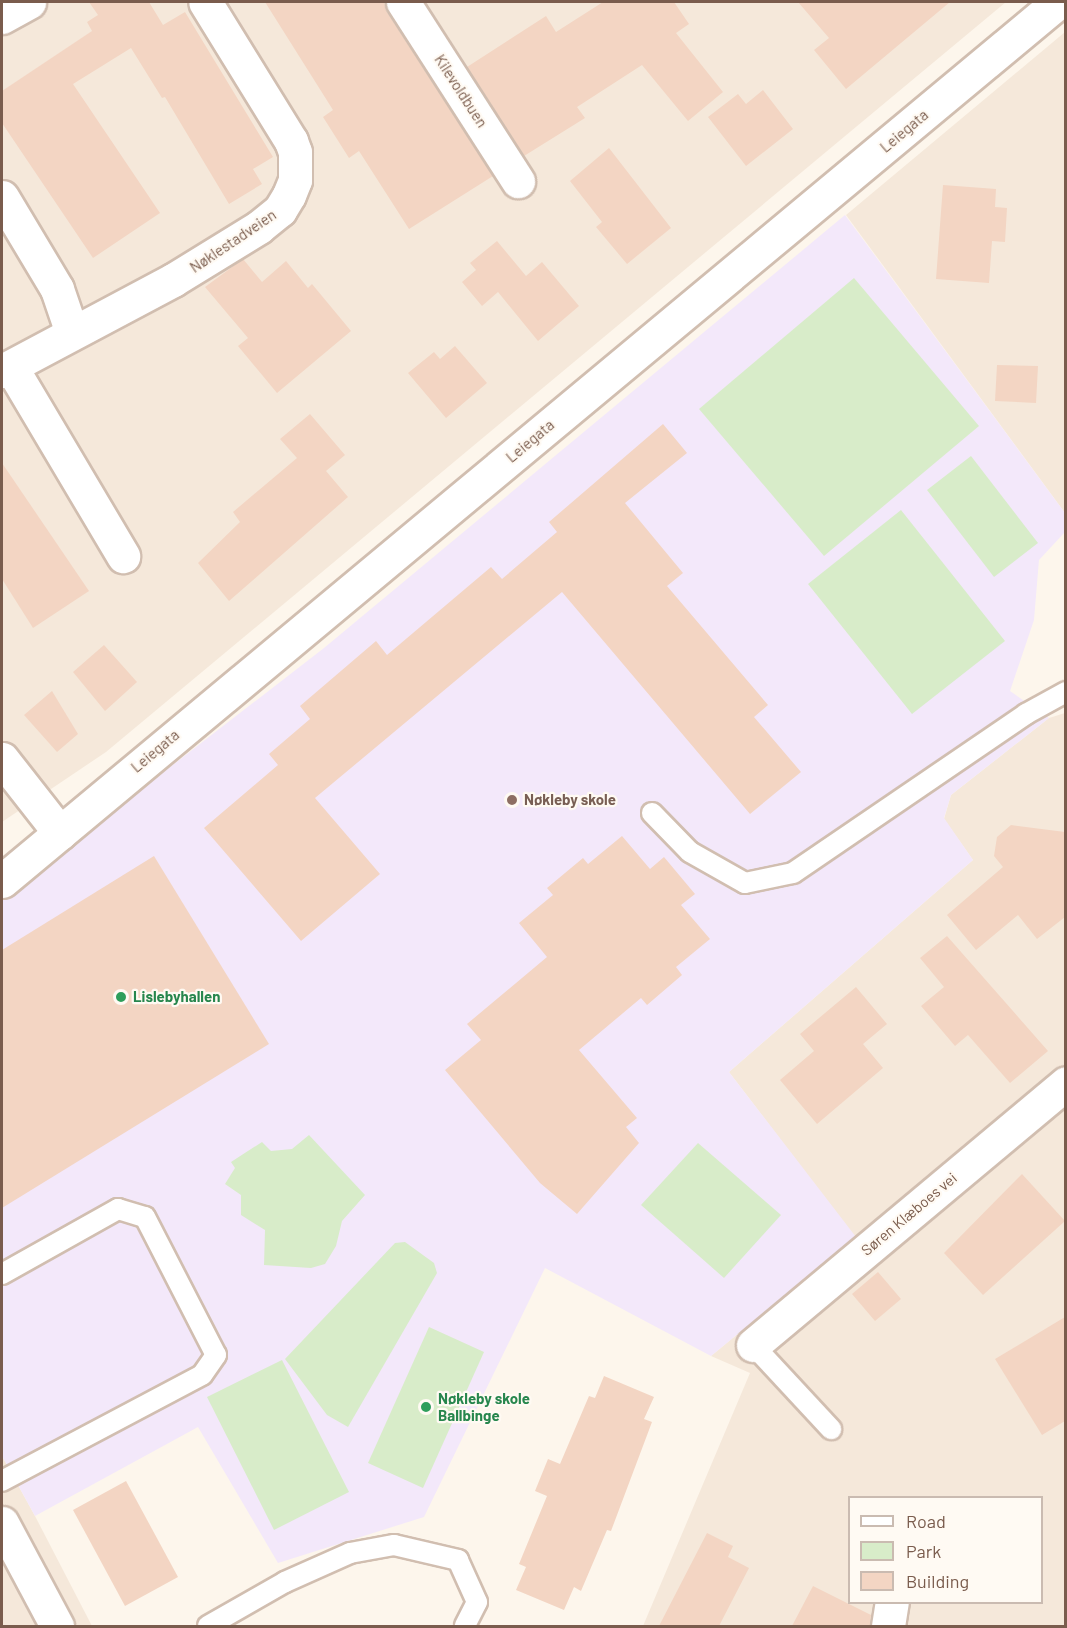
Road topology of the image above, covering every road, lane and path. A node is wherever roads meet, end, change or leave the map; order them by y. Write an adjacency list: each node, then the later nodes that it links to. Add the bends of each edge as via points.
1 (29, 2): 5 (street)
2 (205, 2): 8 (street, Nøklestadveien, via 291,141 295,180 289,195 280,210 259,227 173,280)
3 (403, 2): 6 (street, Kilevoldbuen)
4 (1058, 2): 14 (street, Leiegata)
5 (2, 16)
6 (518, 181)
7 (2, 197): 8 (street, via 57,289)
8 (72, 333): 9 (street, Nøklestadveien)
9 (6, 369): 10 (street, Nøklestadveien)
10 (123, 556)
11 (1065, 692): 13 (lane, via 1026,714 794,873 745,883 690,852)
12 (2, 759): 14 (street)
13 (652, 813)
14 (60, 833): 15 (street, Leiegata)
15 (2, 881)
16 (1065, 1083): 18 (street, Søren Klæboes vei)
17 (2, 1274): 20 (lane, via 118,1209 145,1217 216,1355 201,1375)
18 (753, 1345): 19 (lane)
19 (831, 1429)
20 (2, 1481)
21 (2, 1523): 23 (street)
22 (892, 1604): 26 (street)
23 (57, 1626)
24 (208, 1626): 25 (lane, via 285,1582 350,1553 394,1545 458,1560 477,1602)
25 (465, 1626)
26 (888, 1626)

